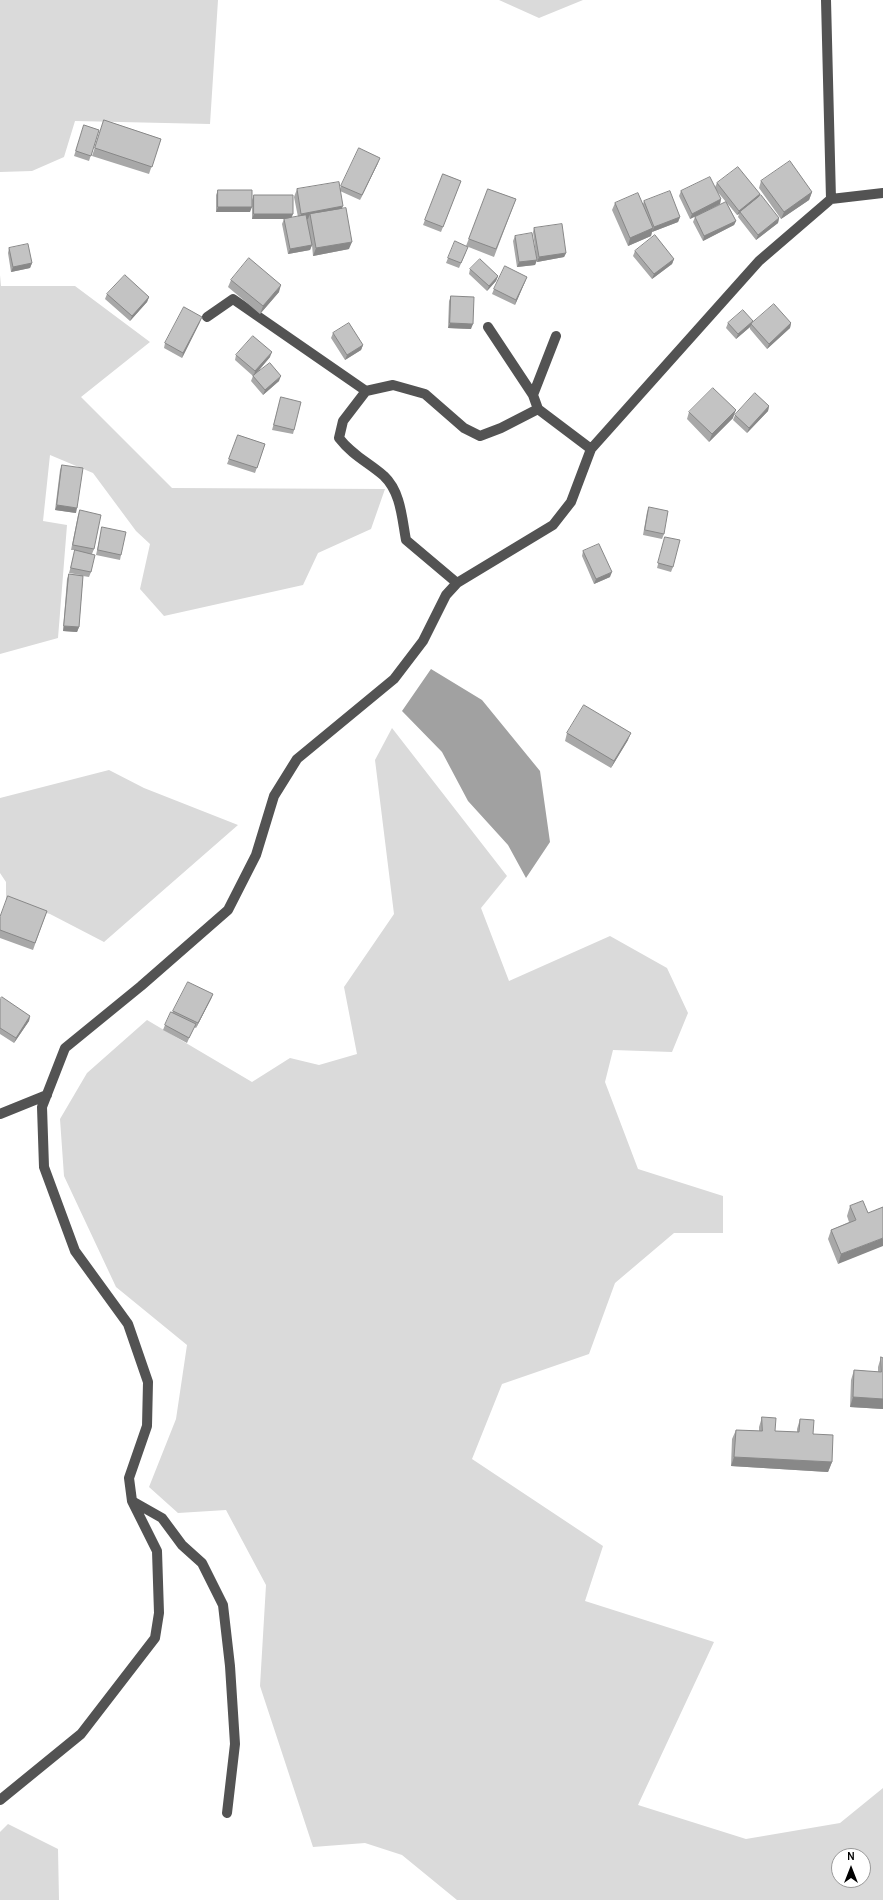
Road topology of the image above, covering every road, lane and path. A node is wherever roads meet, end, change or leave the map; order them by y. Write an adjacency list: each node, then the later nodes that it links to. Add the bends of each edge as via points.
1 (826, 0): 3 (street)
2 (883, 193): 3 (street)
3 (831, 198): 10 (street, via 759,261)
4 (207, 317): 7 (street, via 233,299)
5 (488, 327): 8 (street)
6 (556, 336): 8 (street)
7 (366, 391): 9 (street, via 393,385 425,394 464,428 480,436); 11 (street, via 343,421 339,438 348,450 385,477 398,499 406,540)
8 (533, 395): 9 (street)
9 (538, 409): 10 (street)
10 (591, 449): 11 (street, via 572,502 553,525)
11 (457, 582): 12 (street, via 446,595 423,641 394,679 297,759 274,796 256,855 228,910 65,1048)
12 (47, 1095): 13 (street); 14 (street, via 42,1107 44,1167 75,1251 128,1324 148,1382 147,1426 129,1478)
13 (0, 1114)
14 (132, 1501): 15 (street, via 157,1551 159,1613 155,1638 81,1734); 16 (street, via 162,1518 182,1545 202,1563 223,1605 235,1744)
15 (0, 1800)
16 (227, 1813)

